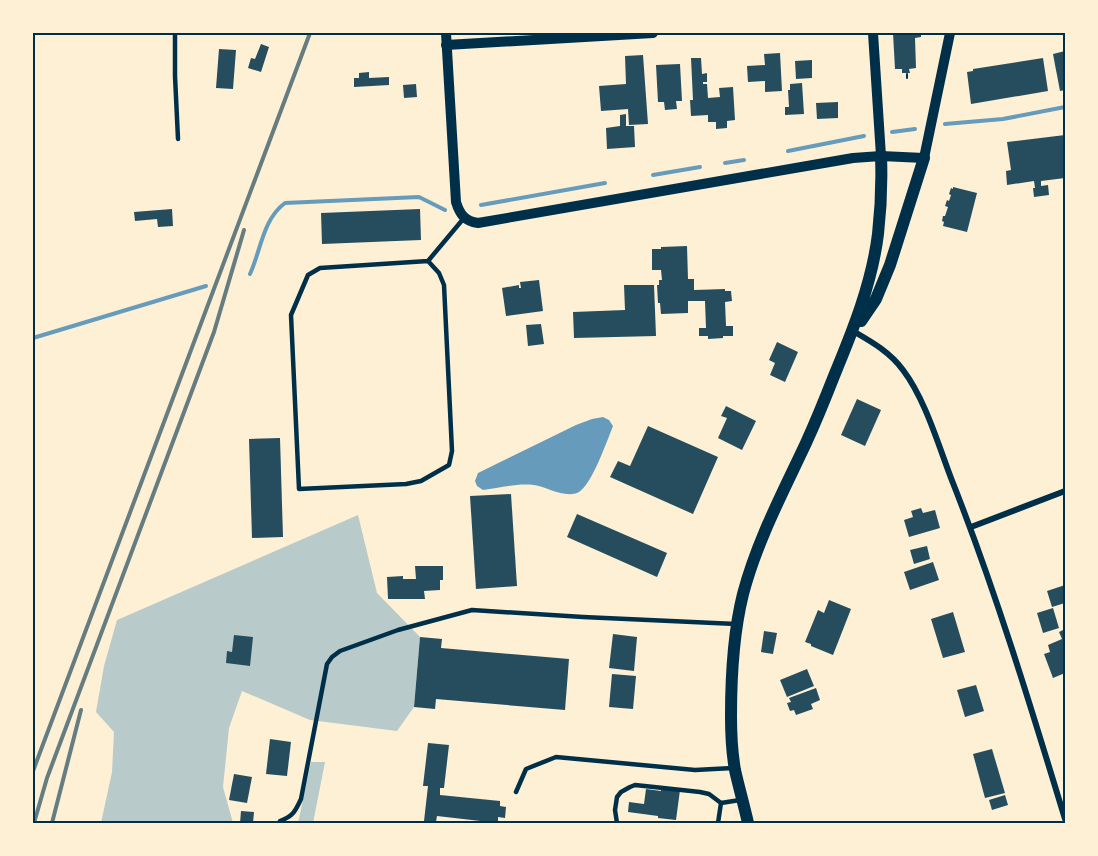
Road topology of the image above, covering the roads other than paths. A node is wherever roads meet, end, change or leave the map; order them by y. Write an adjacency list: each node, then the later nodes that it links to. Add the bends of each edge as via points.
1 (175, 33): 6 (lane)
2 (653, 33): 5 (street)
3 (873, 33): 7 (street)
4 (950, 33): 8 (street)
5 (446, 39): 9 (street, via 454,194)
6 (178, 139)
7 (881, 156): 8 (street); 9 (street, via 483,223); 11 (main road, via 878,235)
8 (924, 158): 11 (main road, via 890,265 876,299)
9 (464, 218): 10 (lane)
10 (428, 261): 10 (lane, via 320,268 308,275 291,315 299,489 406,484 421,481 449,465 452,451 444,285)
11 (853, 331): 13 (street, via 890,354 911,381); 14 (main road, via 757,552)
12 (1065, 491): 13 (street)
13 (971, 527): 19 (street)
14 (736, 624): 15 (main road, via 731,689); 20 (lane, via 472,610 340,651 327,664 301,799 289,817)
15 (735, 768): 16 (lane, via 695,770 556,757 526,769); 17 (main road)
16 (516, 792)
17 (742, 800): 18 (lane); 23 (main road)
18 (721, 803): 21 (lane, via 700,792 635,785 617,797); 22 (lane)
19 (1065, 819)
20 (280, 820)
21 (617, 823)
22 (718, 823)
23 (748, 823)

